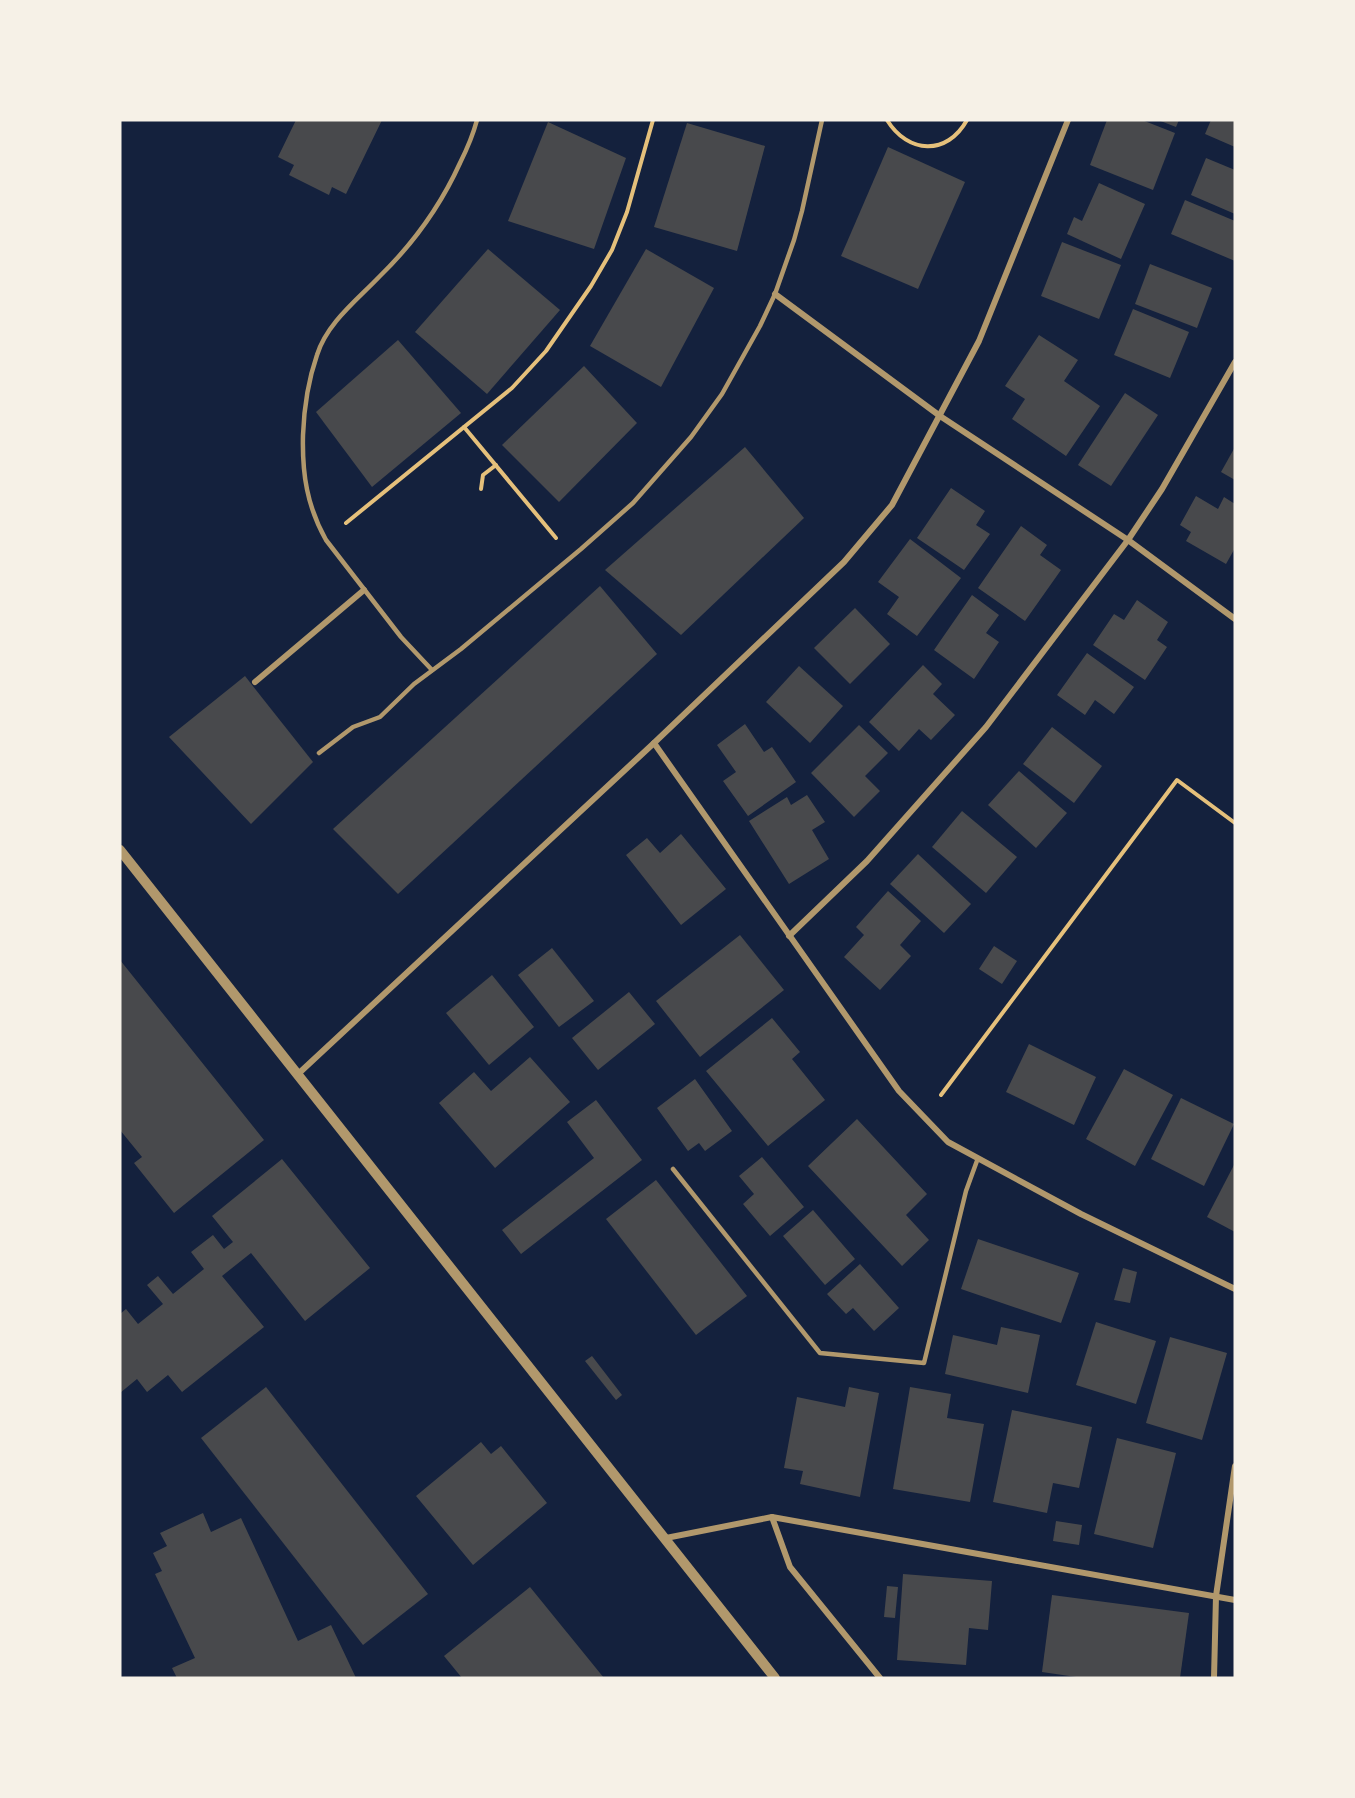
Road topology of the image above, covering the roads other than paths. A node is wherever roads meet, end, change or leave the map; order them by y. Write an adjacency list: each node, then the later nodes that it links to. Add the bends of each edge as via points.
1 (477, 120): 8 (lane, via 450,186 429,220 337,322 317,354 303,414 303,478 310,507 326,540)
2 (822, 120): 4 (lane, via 794,240)
3 (1068, 120): 6 (street, via 979,341)
4 (774, 294): 6 (street); 10 (lane, via 722,394 691,437 633,503 461,650)
5 (1235, 362): 7 (street)
6 (940, 416): 7 (street); 12 (street, via 892,506 844,562)
7 (1128, 540): 9 (street); 15 (street, via 986,727 867,861)
8 (364, 590): 10 (lane); 11 (street)
9 (1235, 619)
10 (432, 670): 13 (lane, via 380,717 353,727)
11 (255, 682)
12 (654, 742): 15 (street); 16 (street)
13 (319, 753)
14 (120, 850): 16 (street)
15 (789, 936): 17 (street, via 899,1091 948,1142)
16 (297, 1075): 22 (street)
17 (978, 1158): 18 (lane, via 966,1191 924,1362 820,1353); 19 (street, via 1081,1214)
18 (673, 1169)
19 (1235, 1289)
20 (1235, 1466): 23 (street)
21 (772, 1517): 22 (street); 23 (street); 26 (street, via 790,1567)
22 (666, 1538): 25 (street)
23 (1216, 1596): 24 (street); 27 (street)
24 (1235, 1600)
25 (775, 1678)
26 (880, 1678)
27 (1214, 1678)

